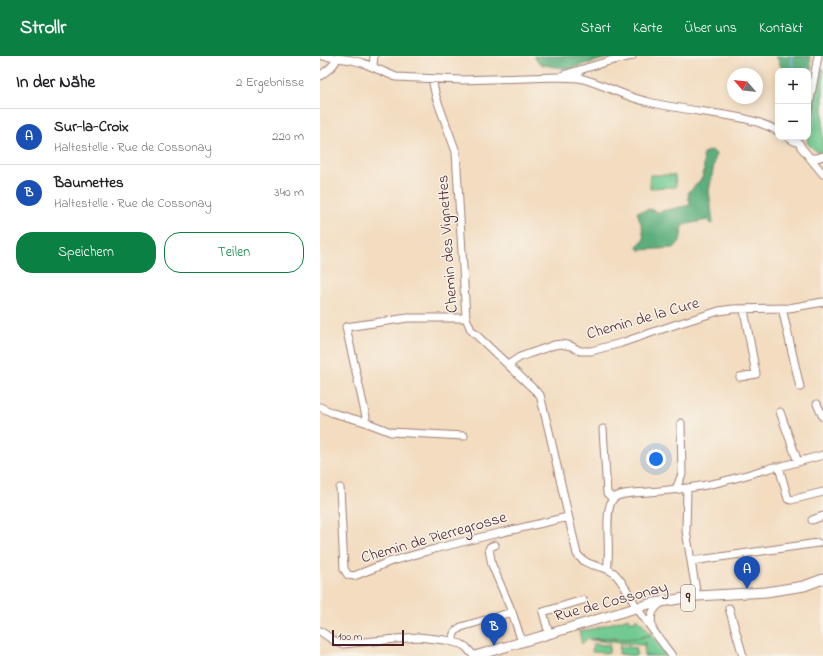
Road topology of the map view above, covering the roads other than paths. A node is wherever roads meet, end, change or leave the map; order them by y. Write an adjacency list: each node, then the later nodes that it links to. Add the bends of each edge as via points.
1 (323, 56): 5 (street)
2 (374, 56): 6 (street)
3 (632, 56): 7 (street, via 609,61)
4 (818, 56): 10 (street)
5 (337, 58): 6 (street); 8 (street, via 336,63)
6 (373, 66): 9 (street, via 396,77)
7 (579, 74): 9 (street, via 461,80); 11 (street, via 642,101 750,119)
8 (320, 76)
9 (432, 78): 21 (street, Chemin des Vignettes, via 456,152)
10 (809, 104)
11 (775, 129)
12 (800, 140): 14 (street, via 801,147)
13 (823, 156): 14 (street)
14 (810, 158): 16 (street)
15 (823, 160): 16 (street)
16 (817, 166): 17 (street)
17 (823, 174)
18 (823, 302): 19 (street, Chemin de la Cure)
19 (782, 308): 20 (street, Chemin de la Cure); 24 (street)
20 (744, 310): 22 (street, Chemin de la Cure, via 733,309 712,313 591,351 561,344 554,345 520,357); 23 (street, via 756,374)
21 (466, 318): 22 (street, Chemin des Vignettes, via 471,330); 28 (street, via 408,318 346,327)
22 (508, 365): 42 (street, Chemin des Vignettes, via 540,395)
23 (740, 376)
24 (800, 386)
25 (817, 404): 29 (street)
26 (320, 407): 32 (street, via 391,432)
27 (780, 412): 34 (street)
28 (366, 417)
29 (823, 417)
30 (681, 423): 37 (street, via 682,474)
31 (603, 429): 40 (street, via 607,493)
32 (464, 436)
33 (823, 455): 34 (street)
34 (798, 462): 35 (street)
35 (779, 467): 38 (street); 39 (street, via 789,500)
36 (340, 488): 42 (street, Chemin de Pierregrosse, via 344,569 348,575 354,576 389,562 438,548)
37 (676, 489): 38 (street); 40 (street, via 621,495)
38 (687, 489): 46 (street, via 686,532)
39 (823, 492)
40 (613, 499): 47 (street, via 608,515)
41 (823, 516): 43 (street)
42 (568, 517): 47 (street, Chemin des Vignettes, via 580,558)
43 (812, 520)
44 (821, 543): 46 (street)
45 (495, 545): 54 (street, via 488,548 490,557)
46 (692, 561): 49 (street)
47 (607, 569): 52 (street, via 618,578)
48 (823, 579): 51 (main road, Rue de Cossonay / 9, via 804,586 771,592 697,596)
49 (696, 590)
50 (583, 600): 57 (street, Rue de Cossonay, via 544,612)
51 (662, 602): 52 (main road, Rue de Cossonay / 9); 55 (street, via 651,614)
52 (637, 608): 55 (street); 57 (main road, Rue de Cossonay / 9)
53 (729, 608): 62 (street)
54 (512, 612): 58 (street, via 456,630); 59 (street)
55 (652, 629): 61 (street)
56 (320, 631): 58 (street, via 342,644 418,637)
57 (549, 634): 59 (main road, Rue de Cossonay / 9)
58 (453, 642): 60 (street, via 466,647)
59 (522, 642): 60 (main road, Rue de Cossonay / 9)
60 (475, 656)
61 (672, 656)
62 (743, 656)

